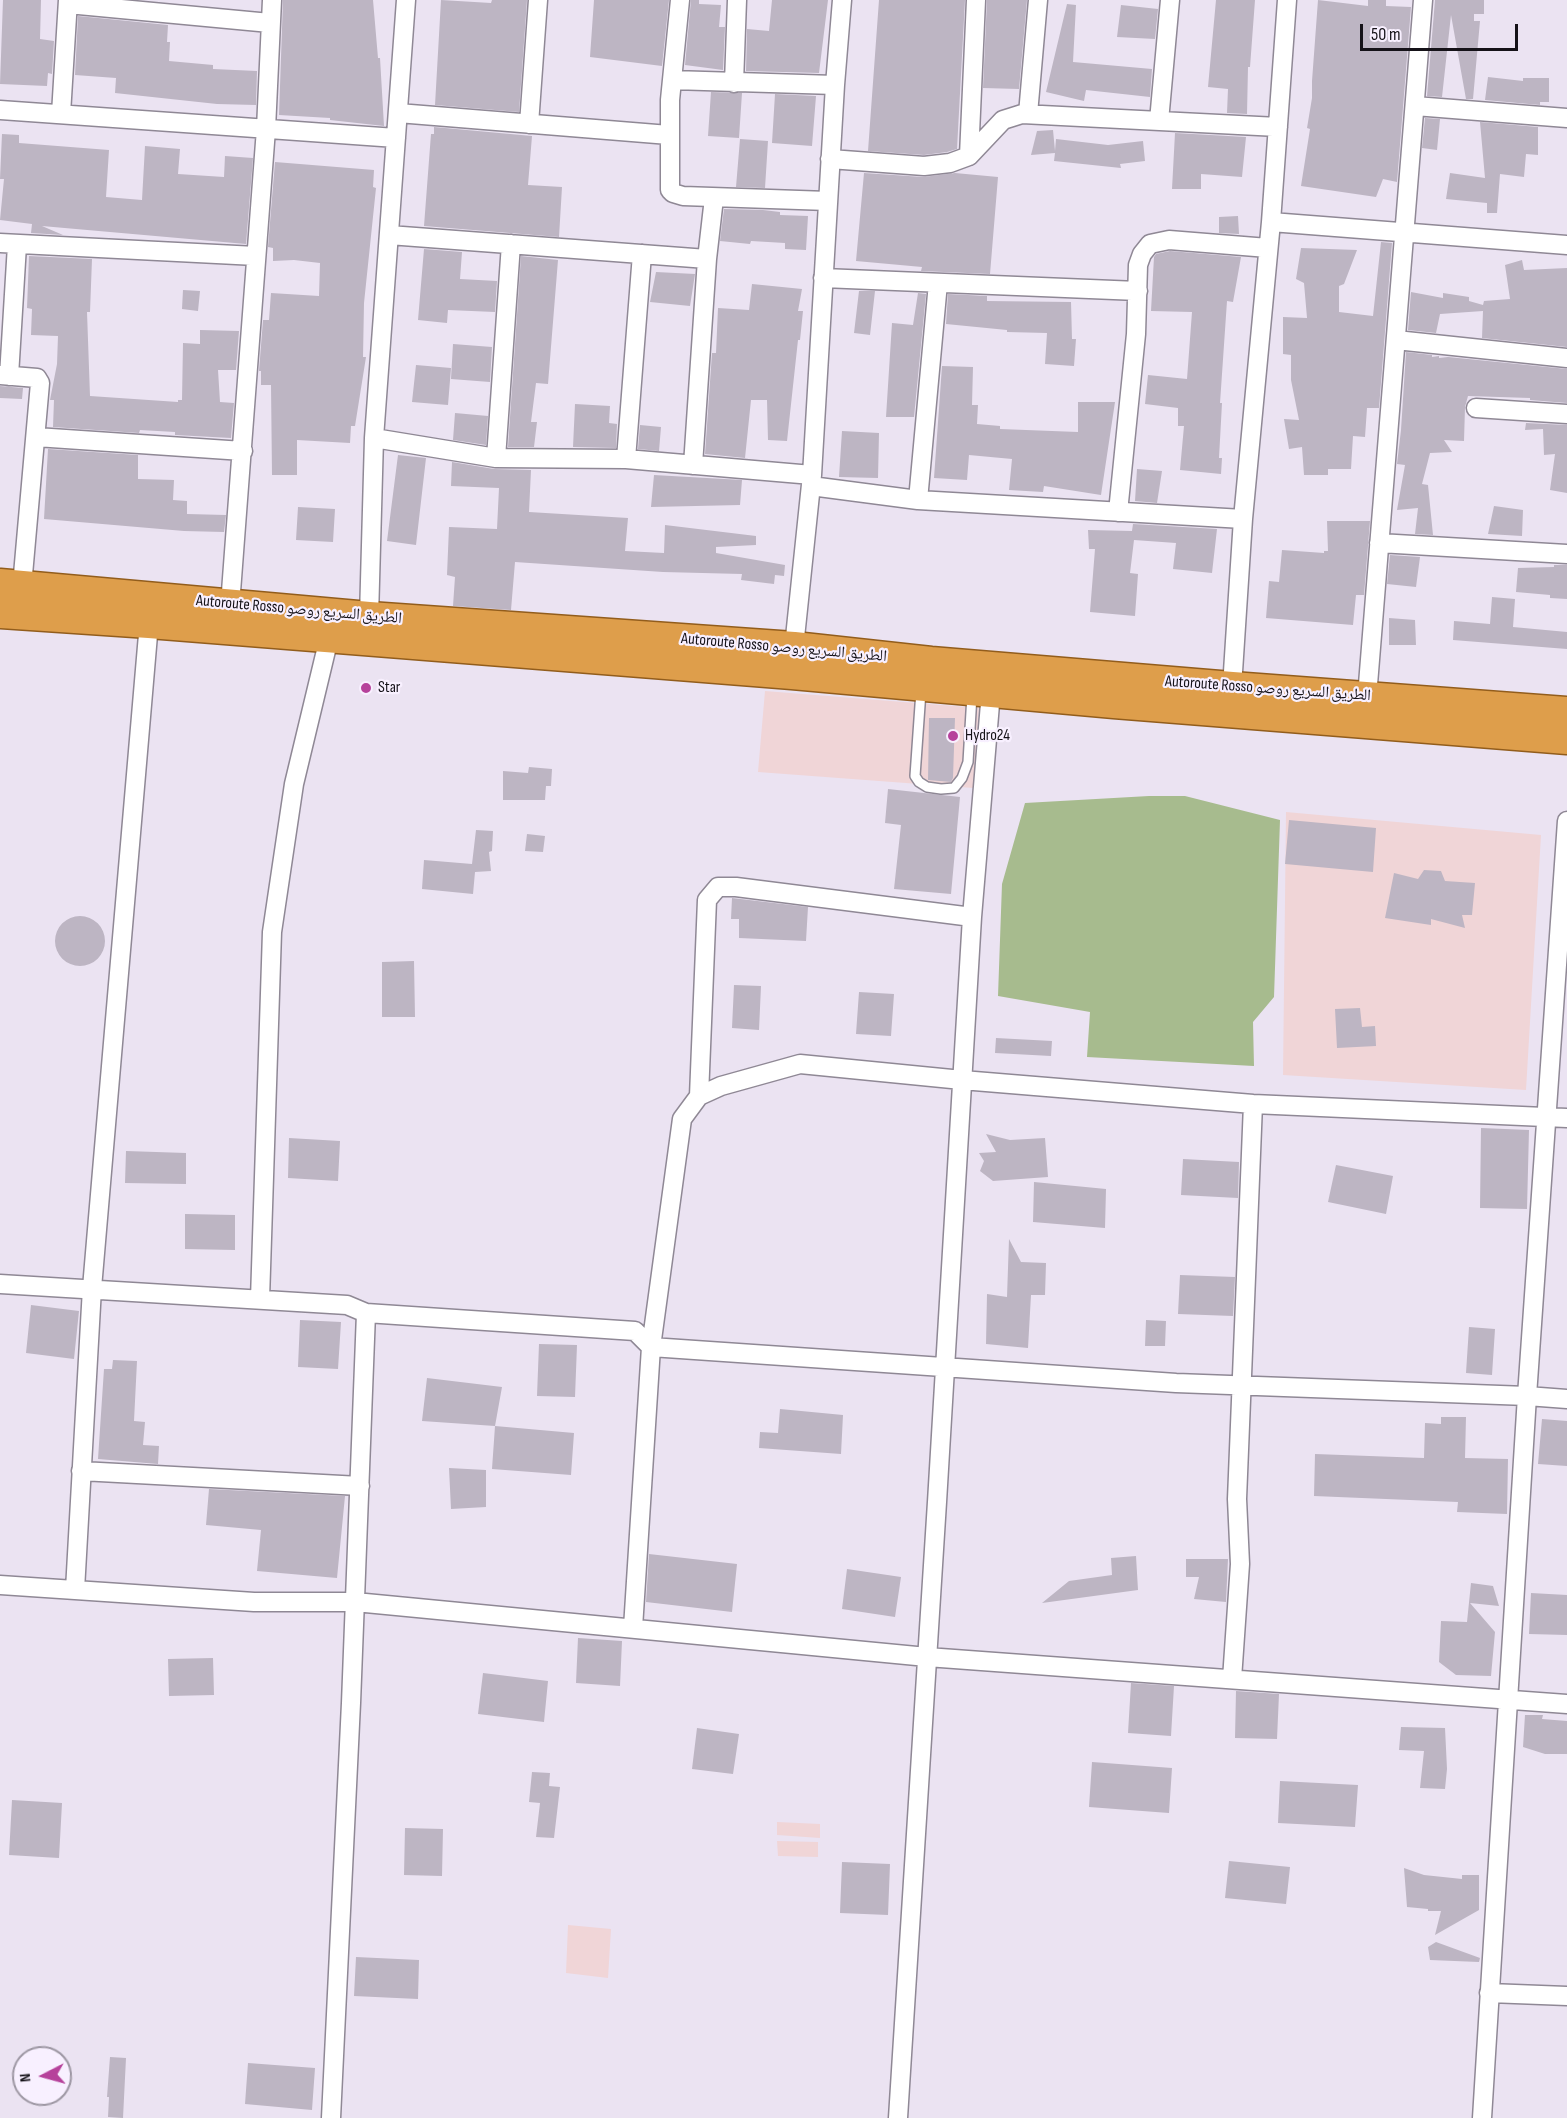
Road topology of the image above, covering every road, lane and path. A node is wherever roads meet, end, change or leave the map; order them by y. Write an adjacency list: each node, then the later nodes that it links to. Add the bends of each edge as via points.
1 (272, 0): 13 (street)
2 (406, 0): 19 (street)
3 (538, 0): 24 (street)
4 (680, 0): 14 (street)
5 (736, 0): 15 (street)
6 (842, 0): 16 (street)
7 (976, 0): 29 (street)
8 (1038, 0): 21 (street)
9 (1170, 0): 23 (street)
10 (1287, 0): 25 (street)
11 (1423, 0): 17 (street)
12 (68, 2): 13 (street); 20 (street)
13 (270, 23): 26 (street)
14 (672, 80): 15 (street); 27 (street)
15 (734, 83): 16 (street)
16 (835, 85): 30 (street)
17 (1415, 106): 22 (street); 34 (street)
18 (0, 110): 20 (street)
19 (398, 113): 24 (street); 28 (street)
20 (61, 114): 26 (street)
21 (1028, 114): 23 (street); 29 (street, via 1003,120)
22 (1567, 118)
23 (1159, 121): 25 (street)
24 (529, 124): 27 (street)
25 (1278, 127): 33 (street)
26 (266, 129): 28 (street); 41 (street)
27 (669, 135): 31 (street, via 670,190 683,196)
28 (396, 138): 35 (street)
29 (969, 156): 30 (street, via 924,166)
30 (830, 159): 32 (street)
31 (714, 198): 32 (street); 42 (street)
32 (828, 201): 43 (street)
33 (1271, 222): 34 (street); 39 (street)
34 (1405, 233): 38 (street); 46 (street)
35 (389, 235): 37 (street); 52 (street)
36 (9, 244): 41 (street); 48 (street)
37 (511, 244): 40 (street); 54 (street)
38 (1567, 245)
39 (1268, 248): 45 (street, via 1169,240 1150,244 1138,265); 60 (street)
40 (642, 254): 42 (street); 55 (street)
41 (256, 256): 53 (street)
42 (707, 258): 56 (street)
43 (823, 278): 44 (street); 57 (street)
44 (938, 283): 45 (street); 58 (street)
45 (1137, 291): 59 (street)
46 (1396, 340): 47 (street); 61 (street)
47 (1567, 358)
48 (5, 376): 51 (street, via 37,378 40,383)
49 (1476, 408): 50 (street)
50 (1567, 414)
51 (36, 437): 53 (street); 63 (street)
52 (374, 438): 54 (street); 66 (street)
53 (243, 451): 64 (street)
54 (496, 458): 55 (street)
55 (626, 459): 56 (street)
56 (693, 465): 57 (street)
57 (811, 480): 58 (street); 69 (street)
58 (918, 500): 59 (street)
59 (1118, 512): 60 (street)
60 (1243, 519): 71 (street)
61 (1378, 543): 62 (street); 73 (street)
62 (1567, 554)
63 (11, 585): 64 (highway, Autoroute Rosso الطريق السريع روصو)
64 (230, 605): 66 (highway, Autoroute Rosso الطريق السريع روصو)
65 (0, 614): 67 (highway, Autoroute Rosso الطريق السريع روصو)
66 (369, 617): 69 (highway, Autoroute Rosso الطريق السريع روصو)
67 (149, 623): 68 (highway, Autoroute Rosso الطريق السريع روصو); 84 (street)
68 (329, 638): 70 (highway, Autoroute Rosso الطريق السريع روصو); 85 (street, via 294,784 272,932)
69 (794, 647): 71 (highway, Autoroute Rosso الطريق السريع روصو)
70 (922, 686): 72 (highway, Autoroute Rosso الطريق السريع روصو); 72 (lane, via 915,776 927,787 941,789 954,788 962,778)
71 (1232, 687): 73 (highway, Autoroute Rosso الطريق السريع روصو)
72 (982, 691): 75 (highway, Autoroute Rosso الطريق السريع روصو); 77 (street)
73 (1367, 697): 74 (highway, Autoroute Rosso الطريق السريع روصو)
74 (1567, 712)
75 (1567, 739)
76 (1567, 821): 81 (street)
77 (972, 917): 78 (street); 79 (street, via 718,887 707,900)
78 (962, 1080): 79 (street, via 800,1064); 80 (street); 88 (street)
79 (699, 1096): 87 (street, via 682,1119)
80 (1253, 1104): 81 (street); 89 (street)
81 (1546, 1117): 82 (street); 90 (street)
82 (1567, 1118)
83 (0, 1284): 84 (street)
84 (92, 1288): 85 (street); 92 (street)
85 (260, 1299): 86 (street, via 347,1305)
86 (366, 1313): 87 (street, via 635,1331); 93 (street)
87 (651, 1347): 88 (street); 97 (street)
88 (944, 1367): 89 (street); 98 (street)
89 (1242, 1386): 90 (street); 99 (street, via 1237,1499 1240,1564)
90 (1527, 1396): 91 (street); 100 (street)
91 (1567, 1399)
92 (81, 1471): 93 (street); 95 (street)
93 (360, 1486): 96 (street)
94 (0, 1585): 95 (street)
95 (75, 1590): 96 (street, via 254,1602)
96 (355, 1602): 97 (street); 104 (street)
97 (633, 1628): 98 (street)
98 (927, 1657): 99 (street); 105 (street)
99 (1232, 1679): 100 (street)
100 (1508, 1701): 101 (street); 102 (street)
101 (1567, 1704)
102 (1489, 1993): 103 (street); 106 (street)
103 (1567, 1996)
104 (331, 2118)
105 (898, 2118)
106 (1482, 2118)

